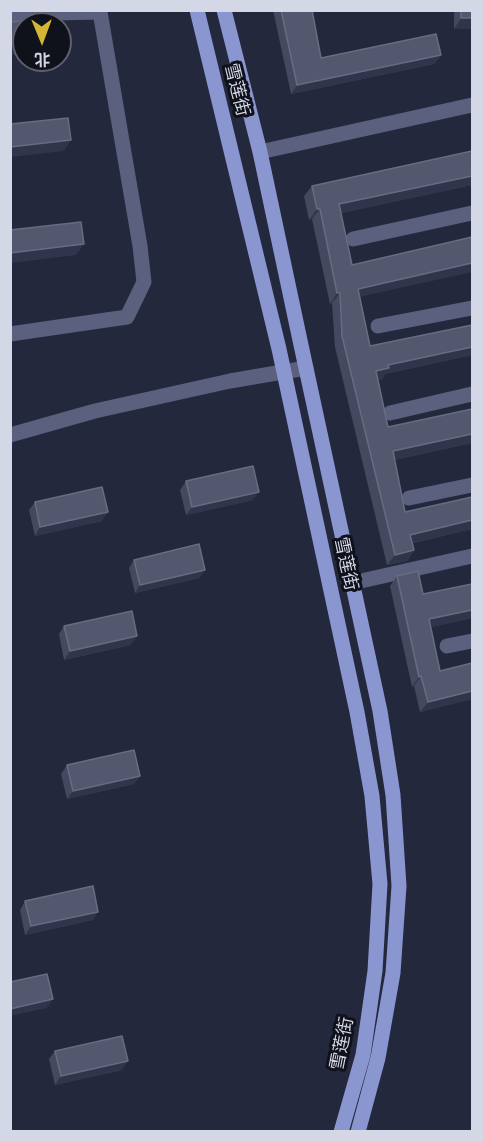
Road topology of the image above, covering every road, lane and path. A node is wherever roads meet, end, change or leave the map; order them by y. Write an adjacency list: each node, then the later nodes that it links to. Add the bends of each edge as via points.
1 (197, 10): 13 (main road, 雪莲街)
2 (224, 10): 6 (main road, 雪莲街)
3 (102, 11): 4 (street); 11 (street, via 144,282 127,317)
4 (10, 14)
5 (472, 105): 6 (street)
6 (260, 152): 12 (main road, 雪莲街)
7 (472, 213): 8 (street)
8 (353, 239)
9 (472, 308): 10 (street)
10 (378, 326)
11 (10, 334)
12 (306, 368): 13 (street); 20 (main road, 雪莲街)
13 (284, 372): 16 (street, via 95,411); 23 (main road, 雪莲街, via 372,796 380,884 375,971 363,1055)
14 (472, 394): 15 (street)
15 (390, 412)
16 (10, 435)
17 (472, 484): 18 (street)
18 (408, 498)
19 (472, 556): 20 (street)
20 (352, 583): 24 (main road, 雪莲街, via 380,711 393,795 399,886 393,973 378,1058)
21 (472, 641): 22 (street)
22 (447, 646)
23 (341, 1131)
24 (358, 1131)

